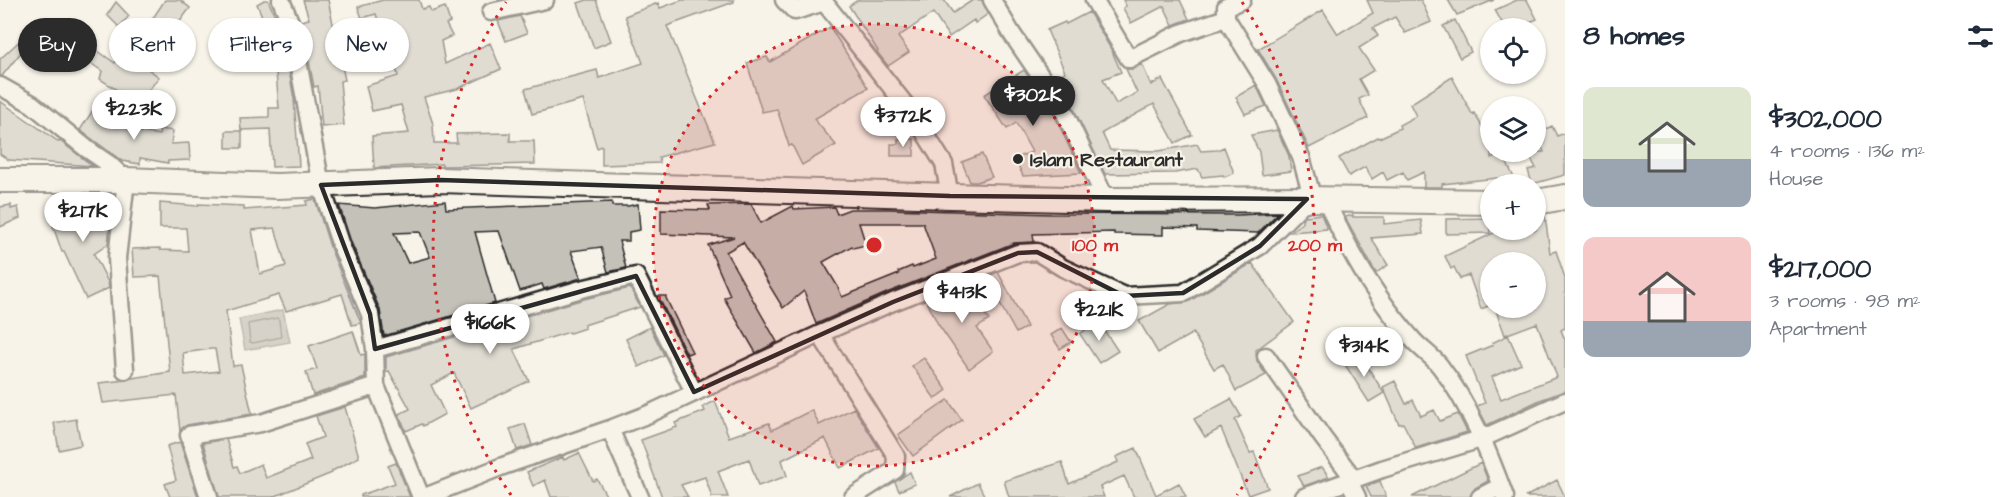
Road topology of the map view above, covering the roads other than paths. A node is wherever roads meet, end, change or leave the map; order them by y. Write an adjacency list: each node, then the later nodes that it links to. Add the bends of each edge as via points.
1 (281, 0): 12 (street, via 291,24)
2 (545, 0): 7 (street)
3 (784, 0): 13 (street, via 795,11 824,2 915,117 944,164)
4 (992, 0): 15 (street, via 1063,109)
5 (1094, 0): 8 (street, via 1129,59 1181,33)
6 (1242, 0): 8 (street, via 1226,7)
7 (491, 12)
8 (1226, 18): 16 (street, via 1267,84 1301,157)
9 (0, 86): 11 (street, via 32,104)
10 (0, 180): 11 (highway)
11 (126, 180): 12 (highway); 22 (street, via 117,258)
12 (321, 185): 13 (highway, via 440,180); 20 (street, via 370,314)
13 (950, 196): 15 (highway)
14 (1565, 197): 17 (highway)
15 (1106, 200): 16 (highway)
16 (1315, 200): 18 (highway); 19 (street, via 1260,246 1183,293 1124,296 1037,252 1018,253); 27 (street, via 1381,300 1413,341 1439,364 1476,422)
17 (1546, 200)
18 (1480, 202)
19 (819, 334): 24 (street); 33 (street, via 896,456 895,470)
20 (375, 349): 23 (street); 24 (street, via 636,276)
21 (1266, 356): 28 (street)
22 (125, 370)
23 (376, 386): 30 (street, via 261,423 189,435); 31 (street)
24 (694, 392): 26 (street)
25 (1565, 401): 27 (street)
26 (610, 429): 31 (street); 32 (street)
27 (1481, 439): 28 (street); 29 (street)
28 (1352, 480): 34 (street); 35 (street)
29 (1503, 491): 36 (street)
30 (209, 497)
31 (423, 497)
32 (640, 497)
33 (852, 497)
34 (1304, 497)
35 (1357, 497)
36 (1480, 497)

